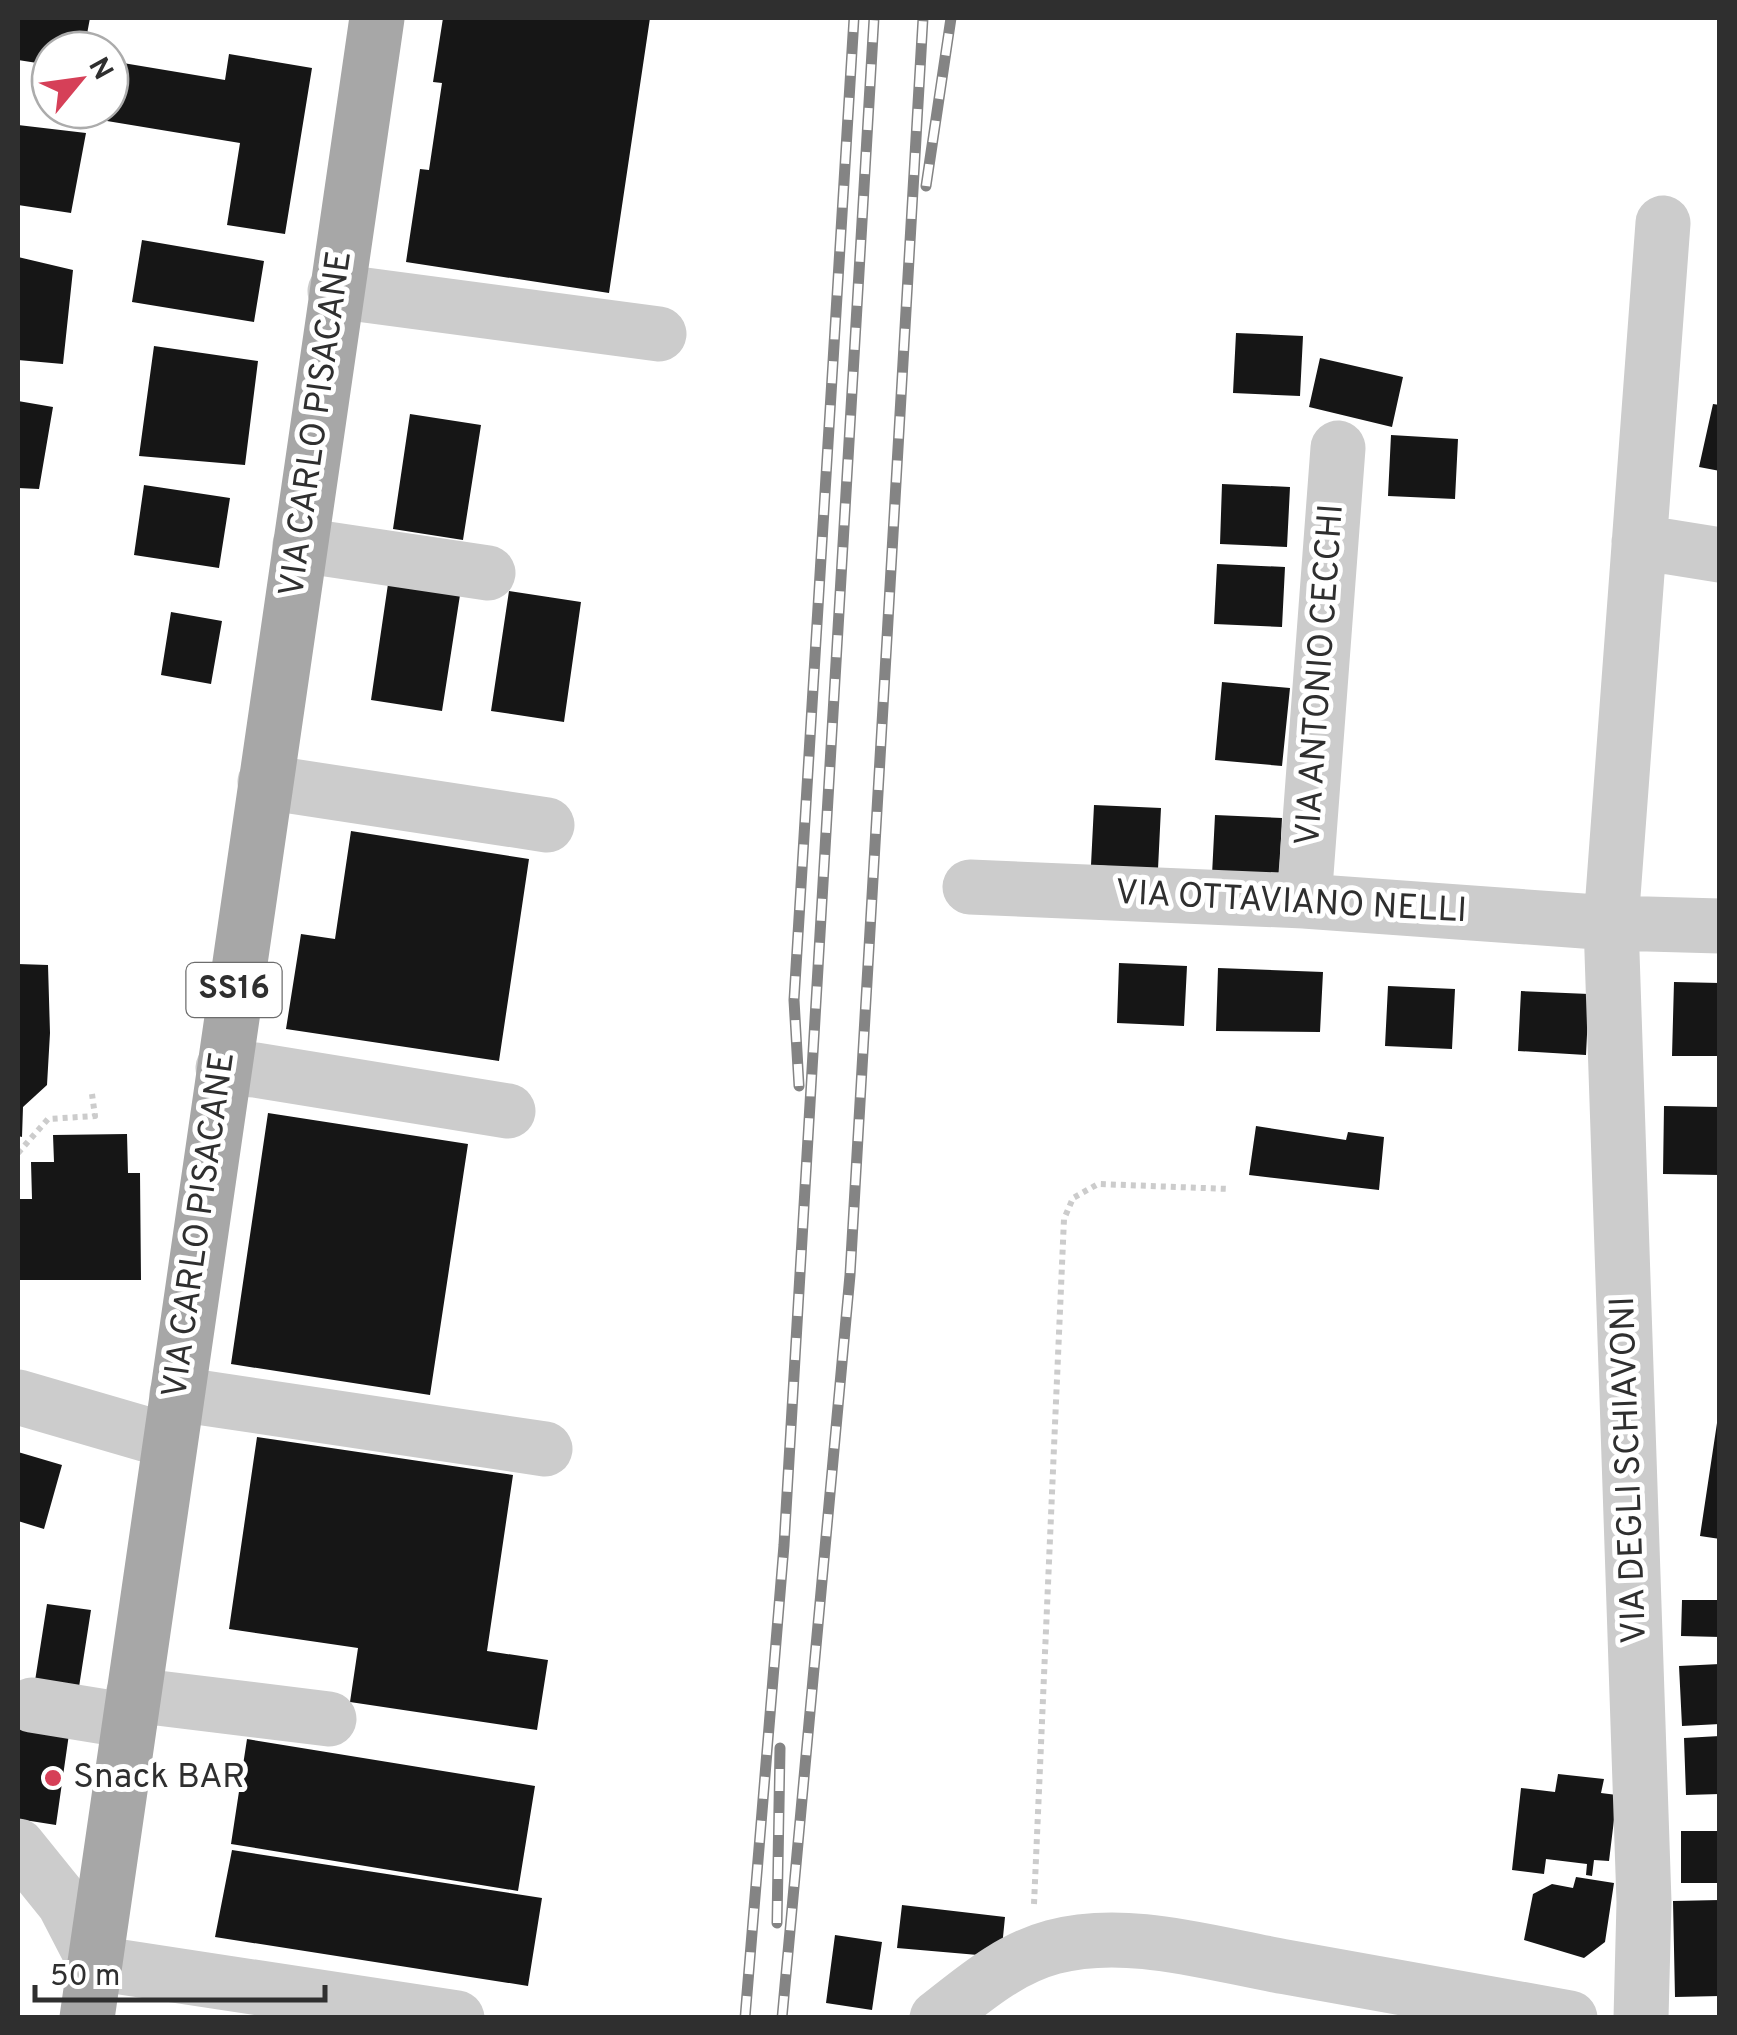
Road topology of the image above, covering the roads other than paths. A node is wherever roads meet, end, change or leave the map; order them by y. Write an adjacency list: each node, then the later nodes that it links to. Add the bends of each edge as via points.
1 (377, 18): 3 (main road, VIA CARLO PISACANE / SS16)
2 (1663, 223): 6 (street, VIA DEGLI SCHIAVONI)
3 (335, 291): 4 (street); 7 (main road, VIA CARLO PISACANE / SS16)
4 (659, 334)
5 (1338, 448): 13 (street, VIA ANTONIO CECCHI)
6 (1639, 542): 8 (street); 14 (street, VIA DEGLI SCHIAVONI)
7 (300, 545): 9 (street); 10 (main road, VIA CARLO PISACANE / SS16)
8 (1720, 555)
9 (488, 573)
10 (266, 782): 11 (street); 16 (main road, VIA CARLO PISACANE / SS16)
11 (546, 826)
12 (970, 886): 13 (street, VIA OTTAVIANO NELLI)
13 (1304, 902): 14 (street, VIA OTTAVIANO NELLI)
14 (1611, 923): 15 (street, VIA OTTAVIANO NELLI); 32 (street, VIA DEGLI SCHIAVONI, via 1644,1902)
15 (1720, 926)
16 (223, 1068): 17 (street); 19 (main road, VIA CARLO PISACANE / SS16)
17 (508, 1111)
18 (18, 1398): 19 (street, via 145,1434)
19 (173, 1416): 20 (street); 22 (main road, VIA CARLO PISACANE / SS16)
20 (545, 1449)
21 (32, 1704): 22 (street)
22 (131, 1708): 23 (street); 26 (main road, VIA CARLO PISACANE / SS16)
23 (329, 1719)
24 (18, 1837): 26 (street)
25 (18, 1846): 27 (street, via 64,1903)
26 (110, 1861): 27 (main road, VIA CARLO PISACANE / SS16)
27 (95, 1963): 28 (main road, VIA CARLO PISACANE / SS16); 29 (street)
28 (87, 2018)
29 (456, 2018)
30 (937, 2018): 31 (street, via 1032,1953 1084,1942 1138,1942)
31 (1570, 2018)
32 (1641, 2018)

